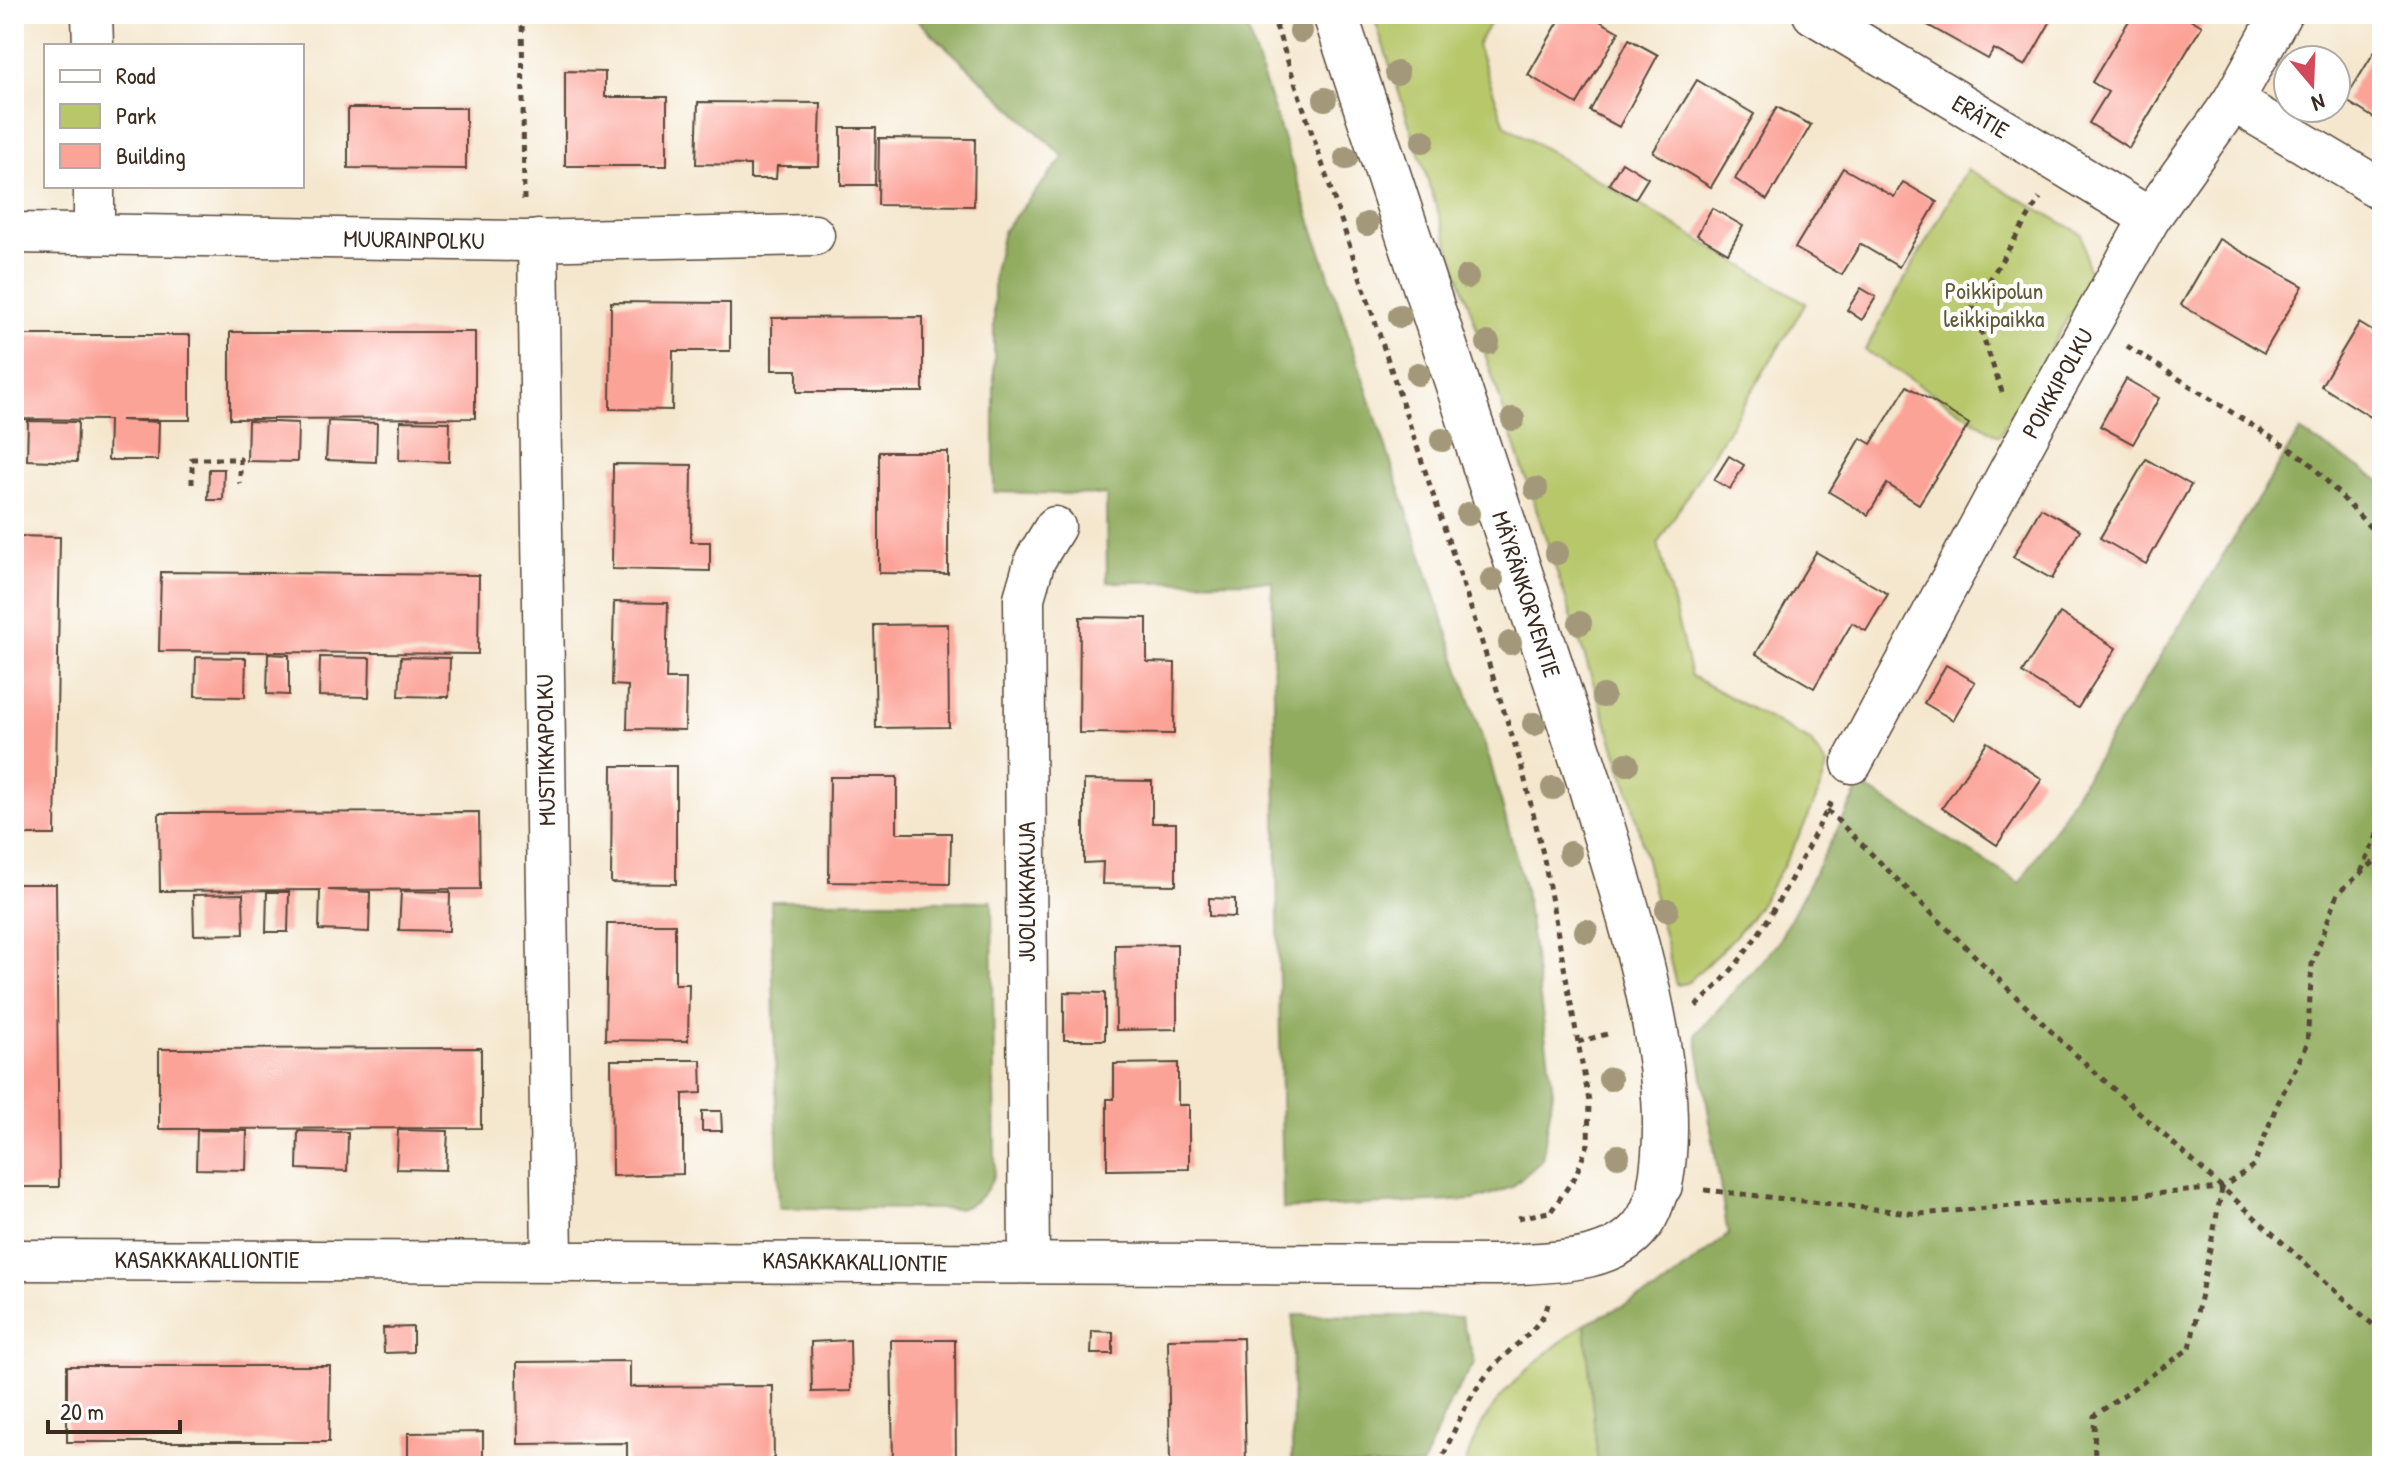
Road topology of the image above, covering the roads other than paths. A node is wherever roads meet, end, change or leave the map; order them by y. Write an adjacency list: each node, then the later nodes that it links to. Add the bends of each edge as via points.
1 (92, 14): 5 (street)
2 (1335, 14): 16 (street, MÄYRÄNKORVENTIE, via 1621,892 1653,1022 1666,1106 1667,1149)
3 (1813, 14): 9 (street, ERÄTIE)
4 (2281, 14): 6 (street, POIKKIPOLKU)
5 (93, 44)
6 (2233, 101): 8 (street); 9 (street, POIKKIPOLKU)
7 (94, 188): 11 (street)
8 (2382, 190)
9 (2150, 218): 15 (street, POIKKIPOLKU)
10 (14, 233): 11 (street, MUURAINPOLKU)
11 (94, 233): 13 (street, MUURAINPOLKU)
12 (814, 235): 13 (street, MUURAINPOLKU)
13 (531, 240): 17 (street, MUSTIKKAPOLKU)
14 (1055, 527): 19 (street, JUOLUKKAKUJA, via 1035,560 1024,598)
15 (1852, 763)
16 (1660, 1185): 19 (street, KASAKKAKALLIONTIE, via 1642,1225 1627,1240 1589,1256 1549,1262)
17 (552, 1259): 18 (street, KASAKKAKALLIONTIE); 19 (street, KASAKKAKALLIONTIE)
18 (14, 1260)
19 (1029, 1263)

